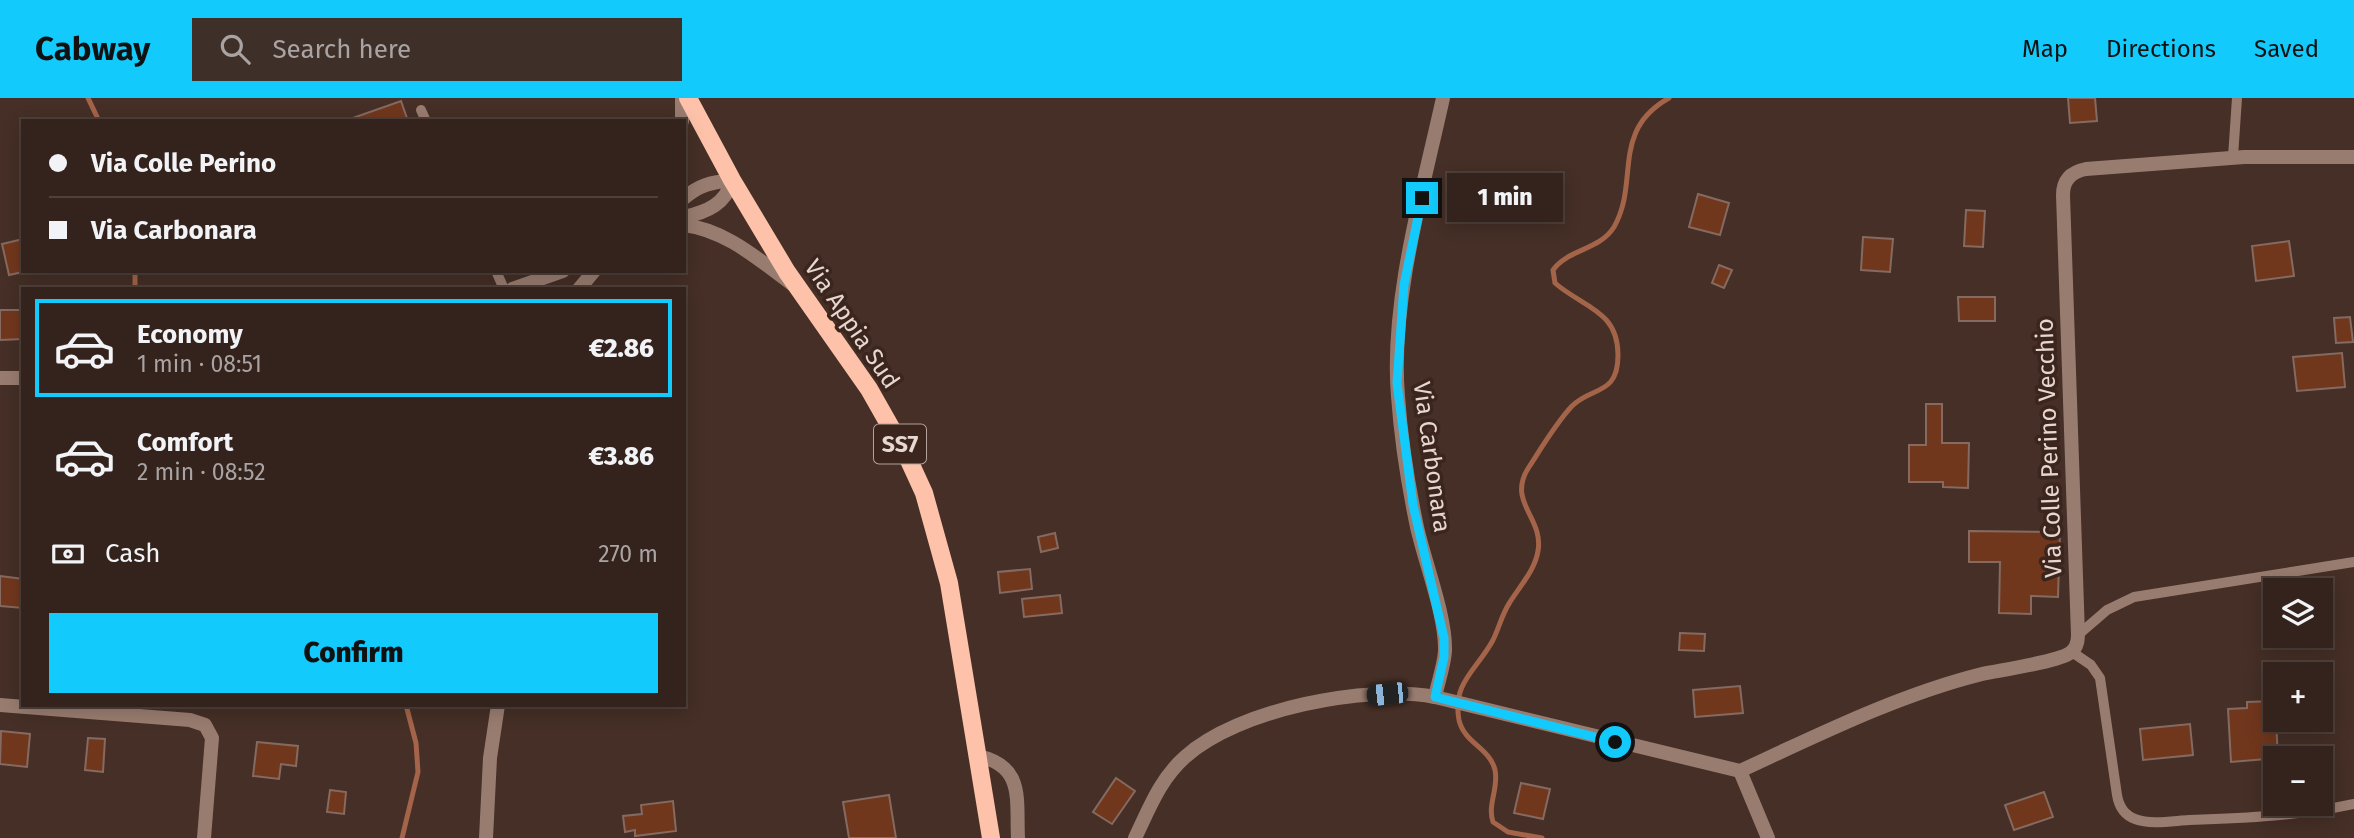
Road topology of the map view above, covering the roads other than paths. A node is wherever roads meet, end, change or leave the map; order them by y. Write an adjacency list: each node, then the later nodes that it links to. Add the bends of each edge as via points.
1 (682, 98): 7 (street)
2 (688, 98): 10 (main road, Via Appia Sud / SS7)
3 (1443, 98): 24 (street, Via Carbonara, via 1407,267 1397,373 1413,505 1444,638)
4 (2237, 98): 8 (lane)
5 (421, 110): 6 (lane)
6 (425, 119)
7 (682, 119)
8 (2233, 157): 9 (street, Via Colle Perino Vecchio); 22 (street, Via Colle Perino Vecchio, via 2086,169 2069,176 2064,185)
9 (2354, 157)
10 (732, 180): 11 (street, via 705,184); 12 (street, via 715,206); 18 (main road, Via Appia Sud / SS7)
11 (686, 197)
12 (686, 216)
13 (686, 225): 18 (street, via 722,236)
14 (557, 273): 16 (street)
15 (592, 273): 17 (street)
16 (518, 287)
17 (581, 287)
18 (796, 287): 29 (main road, Via Appia Sud / SS7, via 869,388 923,493 949,583)
19 (0, 378): 20 (street)
20 (21, 378)
21 (2354, 562): 22 (lane, via 2134,597 2106,610)
22 (2078, 635): 23 (street, Via Colle Perino Vecchio)
23 (2072, 652): 30 (street, via 1918,694); 31 (lane, via 2091,665 2103,685 2117,795 2127,816 2149,822 2258,818)
24 (1438, 698): 30 (street); 36 (street, via 1394,693 1334,699 1267,715 1219,733 1185,756 1169,774)
25 (0, 705): 26 (street)
26 (21, 707)
27 (25, 707): 32 (street, via 205,725 212,737)
28 (498, 707): 33 (street)
29 (978, 756): 34 (main road, Via Appia Sud / SS7); 35 (street, via 997,762 1013,779)
30 (1740, 771): 37 (street)
31 (2354, 804)
32 (204, 838)
33 (486, 838)
34 (991, 838)
35 (1018, 838)
36 (1135, 838)
37 (1768, 838)

